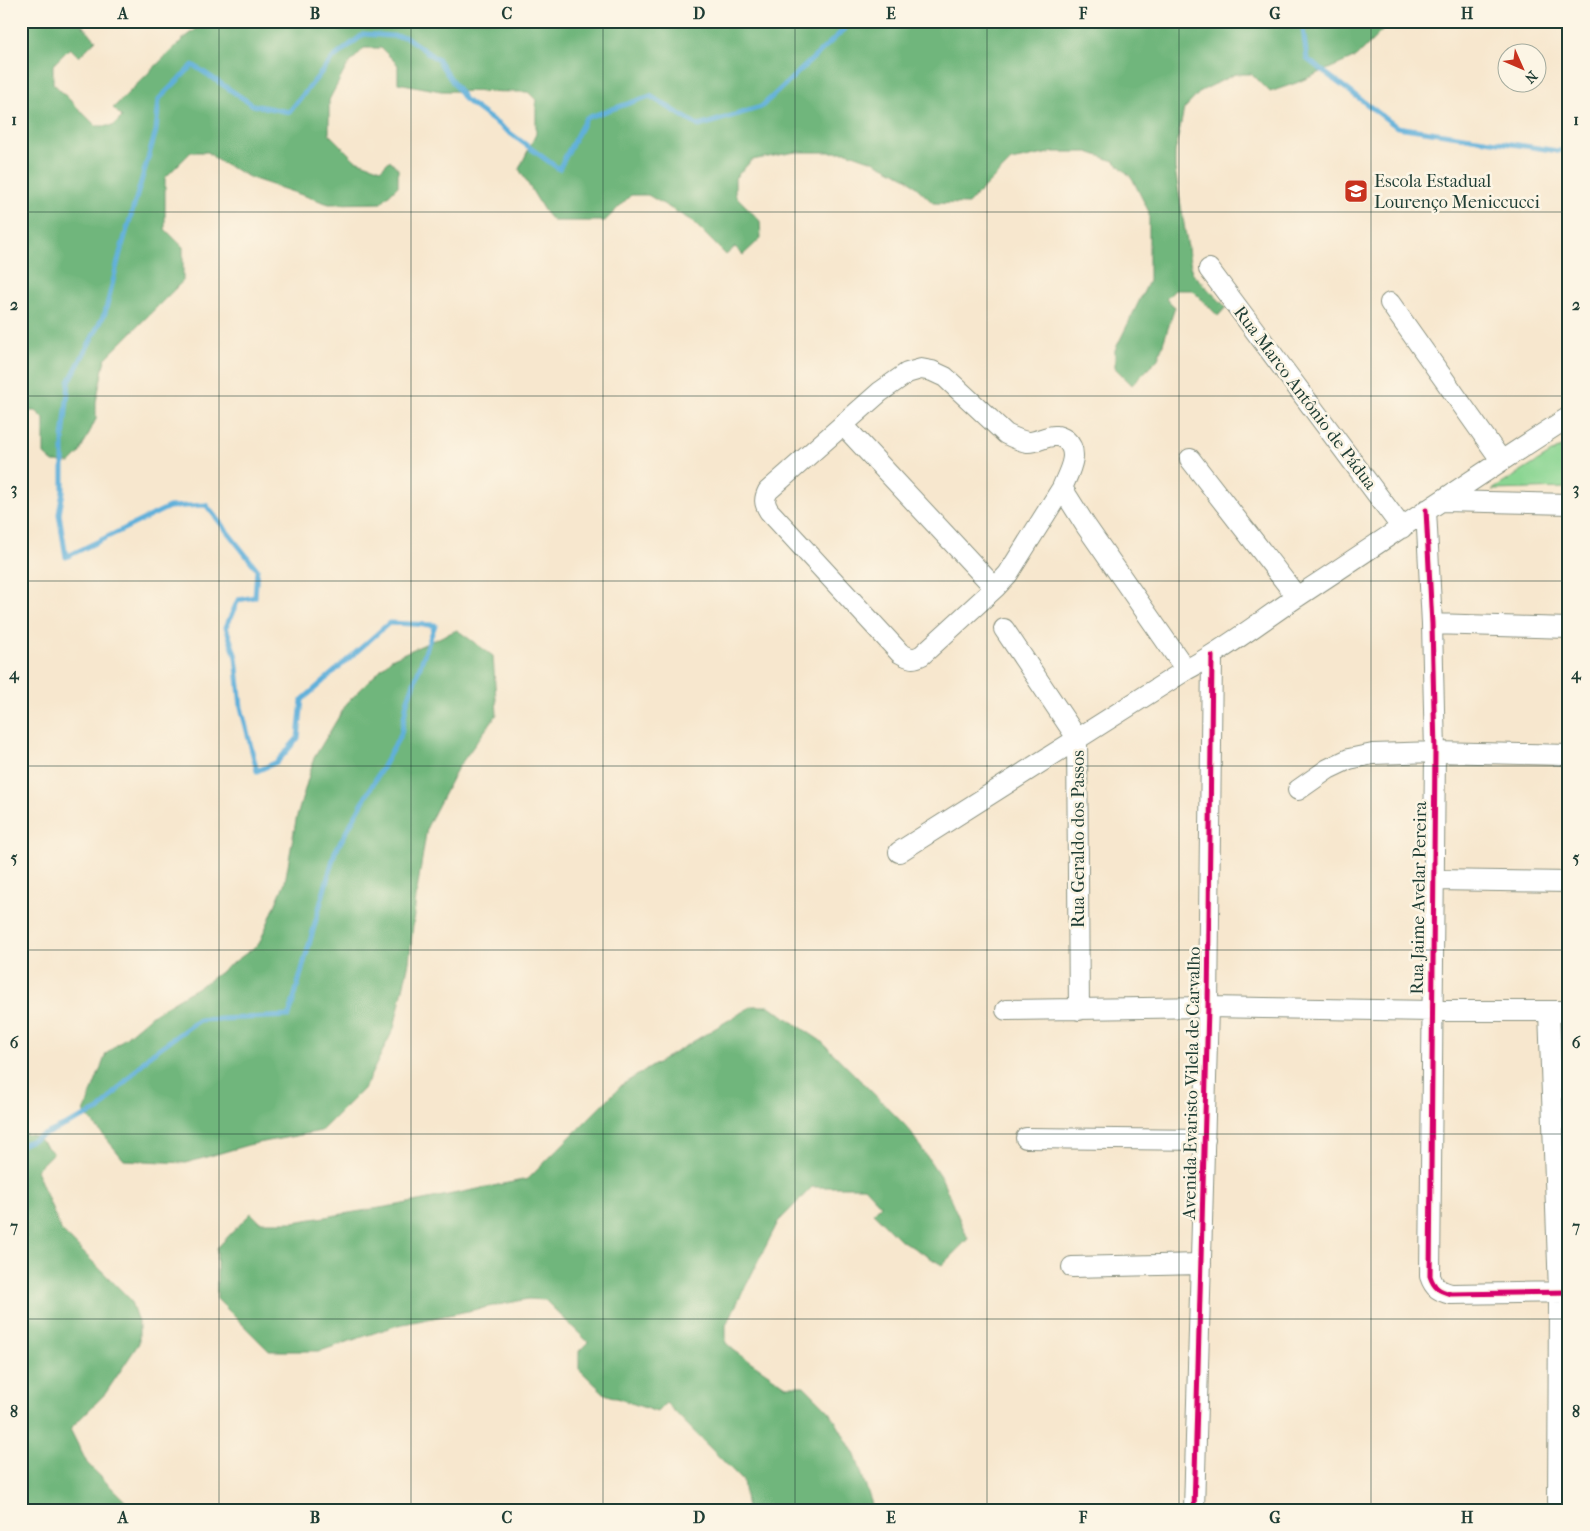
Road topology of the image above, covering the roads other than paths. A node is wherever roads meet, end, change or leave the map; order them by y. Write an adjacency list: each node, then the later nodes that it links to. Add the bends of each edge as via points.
1 (1209, 269): 10 (street, Rua Marco Antônio de Pádua)
2 (1390, 302): 6 (street)
3 (1569, 417): 6 (street)
4 (843, 425): 7 (street, via 907,373 920,369 932,371 945,377 1006,434 1031,442 1055,436 1071,444 1074,452 1072,464); 11 (street); 11 (street, via 768,491 765,498 765,505 796,541 908,658 922,655)
5 (1190, 460): 12 (street)
6 (1500, 460): 9 (street)
7 (1062, 488): 11 (street, via 1008,574); 17 (street)
8 (1569, 504): 9 (street)
9 (1435, 505): 10 (street); 13 (street, Rua Jaime Avelar Pereira)
10 (1402, 528): 12 (street)
11 (995, 588)
12 (1297, 597): 16 (street)
13 (1432, 624): 14 (street); 19 (street, Rua Jaime Avelar Pereira)
14 (1569, 628)
15 (1004, 629): 18 (street, Rua Geraldo dos Passos)
16 (1212, 656): 17 (street); 25 (street, Avenida Evaristo Vilela de Carvalho)
17 (1186, 670): 18 (street)
18 (1077, 738): 22 (street); 27 (street, Rua Geraldo dos Passos)
19 (1435, 752): 20 (street); 21 (street, via 1373,754 1349,759); 23 (street, Rua Jaime Avelar Pereira)
20 (1569, 755)
21 (1298, 790)
22 (899, 852)
23 (1434, 880): 24 (street); 28 (street, Rua Jaime Avelar Pereira)
24 (1569, 882)
25 (1208, 1007): 27 (street); 28 (street); 31 (street, Avenida Evaristo Vilela de Carvalho)
26 (1006, 1010): 27 (street)
27 (1079, 1010)
28 (1432, 1010): 29 (street); 34 (street, Rua Jaime Avelar Pereira, via 1430,1276 1434,1286 1451,1294)
29 (1559, 1011): 34 (street)
30 (1026, 1138): 31 (street)
31 (1205, 1140): 32 (street, Avenida Evaristo Vilela de Carvalho)
32 (1201, 1264): 33 (street); 35 (street, Avenida Evaristo Vilela de Carvalho)
33 (1072, 1267)
34 (1564, 1292): 36 (street)
35 (1194, 1510)
36 (1558, 1510)

